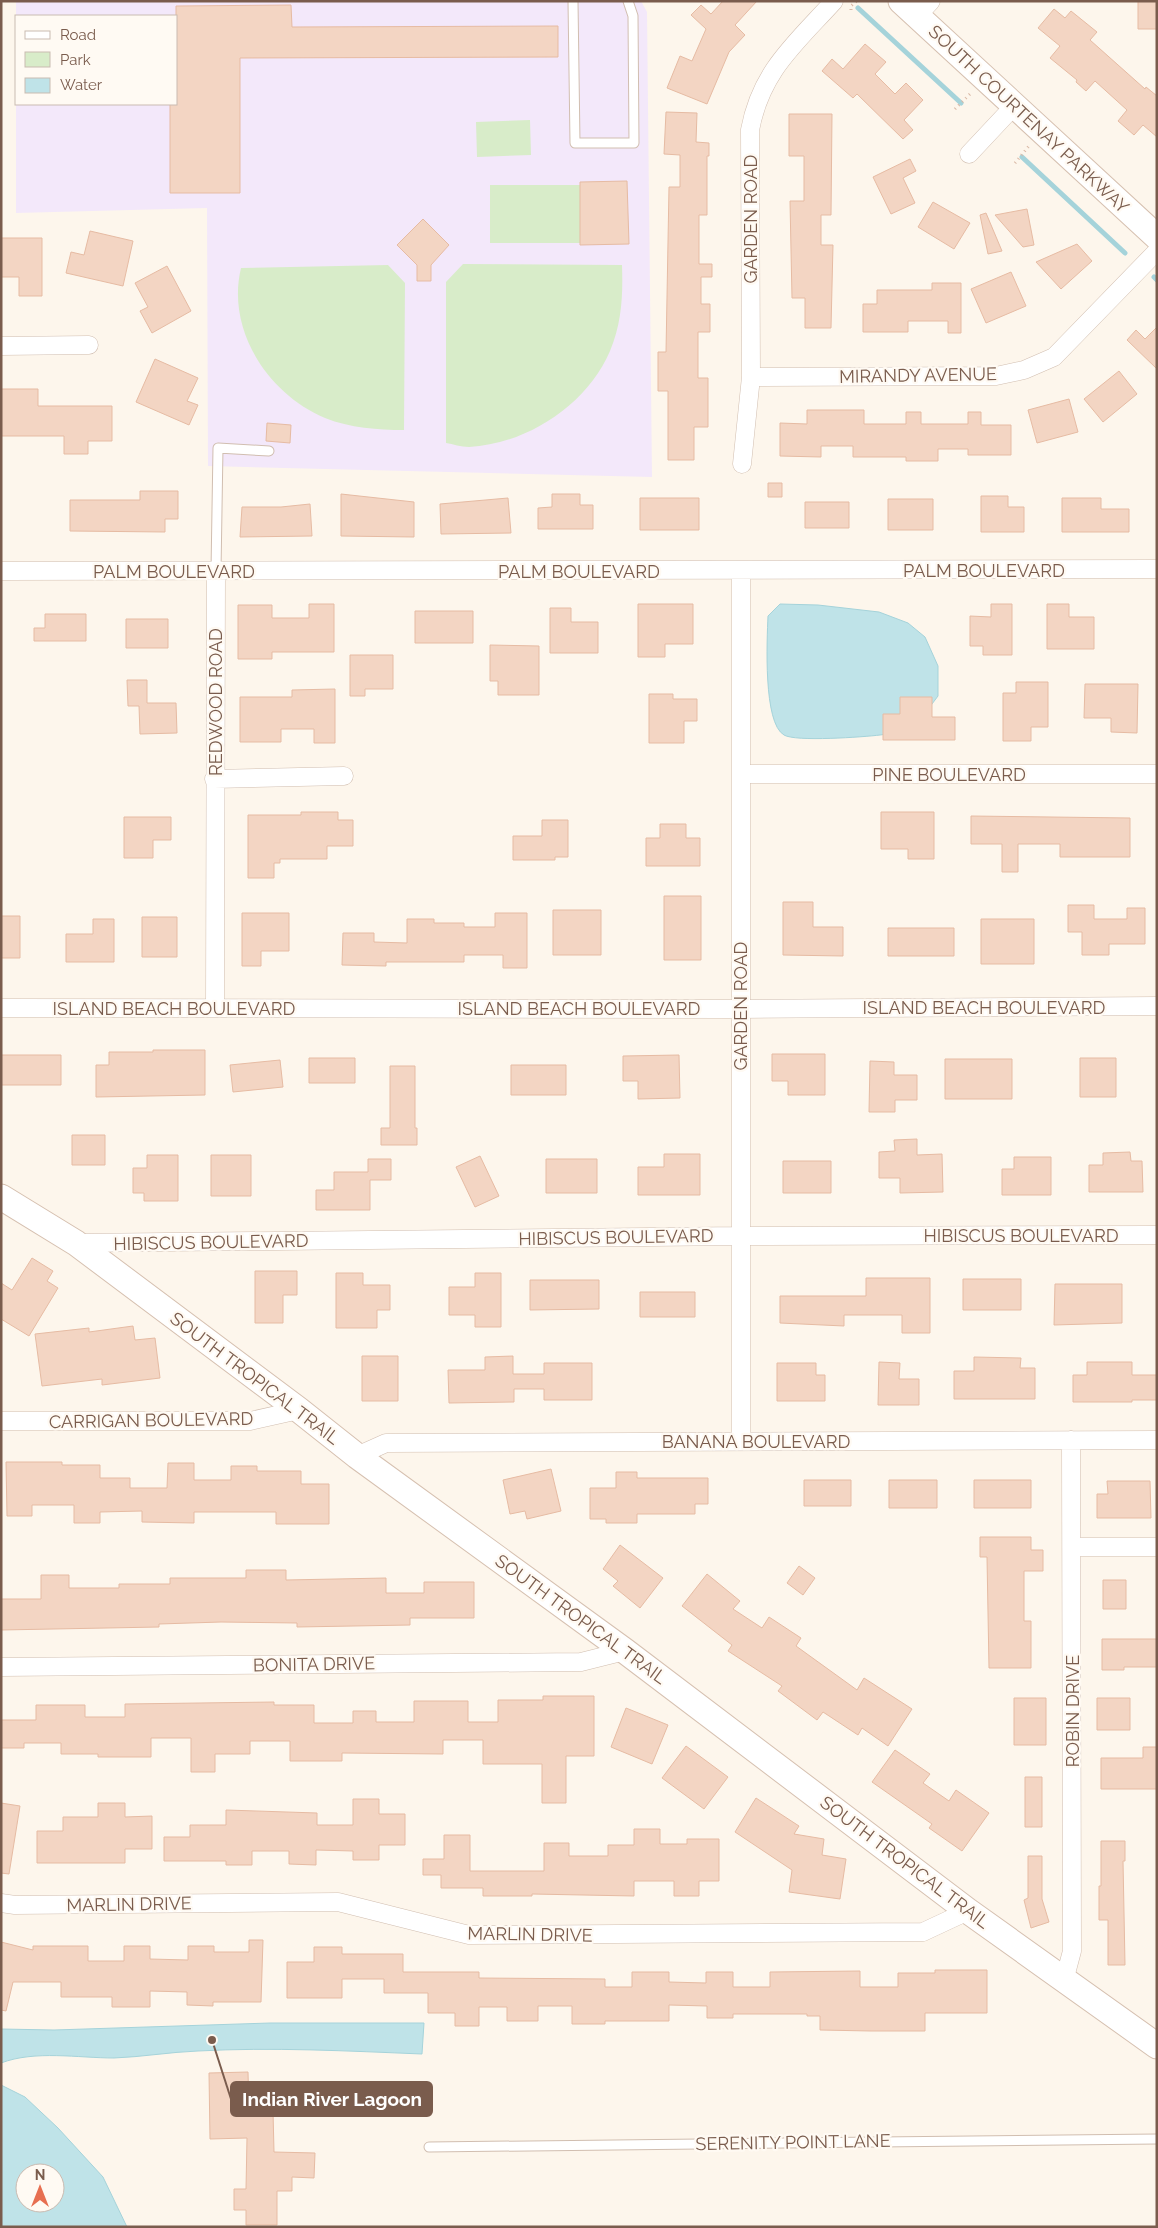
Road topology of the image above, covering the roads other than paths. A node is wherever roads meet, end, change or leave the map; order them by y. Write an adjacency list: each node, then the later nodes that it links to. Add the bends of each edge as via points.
1 (573, 1): 2 (lane, via 575,144 634,143 633,16)
2 (628, 1)
3 (834, 1): 11 (street, GARDEN ROAD, via 774,68 755,106 750,130)
4 (917, 6): 5 (street, SOUTH COURTENAY PARKWAY)
5 (1014, 106): 6 (street); 7 (street, SOUTH COURTENAY PARKWAY)
6 (969, 154)
7 (1157, 237)
8 (1157, 251): 11 (street, MIRANDY AVENUE, via 1054,357 1024,370 996,376)
9 (88, 345): 10 (street)
10 (1, 346)
11 (751, 377): 13 (street, GARDEN ROAD)
12 (269, 451): 15 (lane, REDWOOD ROAD, via 218,448)
13 (742, 464)
14 (1157, 569): 16 (street, PALM BOULEVARD)
15 (216, 571): 16 (street, PALM BOULEVARD); 17 (street, PALM BOULEVARD); 21 (street, REDWOOD ROAD)
16 (741, 571): 18 (street, GARDEN ROAD)
17 (1, 572)
18 (742, 774): 19 (street, PINE BOULEVARD); 25 (street, GARDEN ROAD)
19 (1157, 774)
20 (344, 776): 21 (street)
21 (214, 778): 24 (street, REDWOOD ROAD)
22 (1157, 1006): 25 (street, ISLAND BEACH BOULEVARD)
23 (1, 1008): 24 (street, ISLAND BEACH BOULEVARD)
24 (215, 1008): 25 (street, ISLAND BEACH BOULEVARD)
25 (740, 1009): 28 (street, GARDEN ROAD)
26 (1, 1197): 29 (street, SOUTH TROPICAL TRAIL)
27 (1157, 1235): 28 (street, HIBISCUS BOULEVARD)
28 (740, 1236): 29 (street, HIBISCUS BOULEVARD); 34 (street, GARDEN ROAD)
29 (76, 1243): 30 (street, SOUTH TROPICAL TRAIL)
30 (299, 1410): 31 (street, CARRIGAN BOULEVARD, via 250,1421); 35 (street, SOUTH TROPICAL TRAIL)
31 (1, 1420)
32 (1071, 1440): 33 (street, BANANA BOULEVARD); 34 (street, BANANA BOULEVARD); 36 (street, ROBIN DRIVE)
33 (1157, 1440)
34 (741, 1441): 35 (street, BANANA BOULEVARD, via 386,1443)
35 (358, 1456): 38 (street, SOUTH TROPICAL TRAIL)
36 (1073, 1547): 37 (street); 42 (street, ROBIN DRIVE, via 1072,1951)
37 (1157, 1547)
38 (625, 1651): 39 (street, BONITA DRIVE, via 582,1662); 41 (street, SOUTH TROPICAL TRAIL)
39 (1, 1667)
40 (1, 1903): 41 (street, MARLIN DRIVE, via 338,1902 469,1936 923,1932)
41 (968, 1911): 42 (street, SOUTH TROPICAL TRAIL)
42 (1064, 1981): 43 (street, SOUTH TROPICAL TRAIL)
43 (1157, 2046)
44 (1157, 2139): 45 (lane, SERENITY POINT LANE)
45 (429, 2147)

